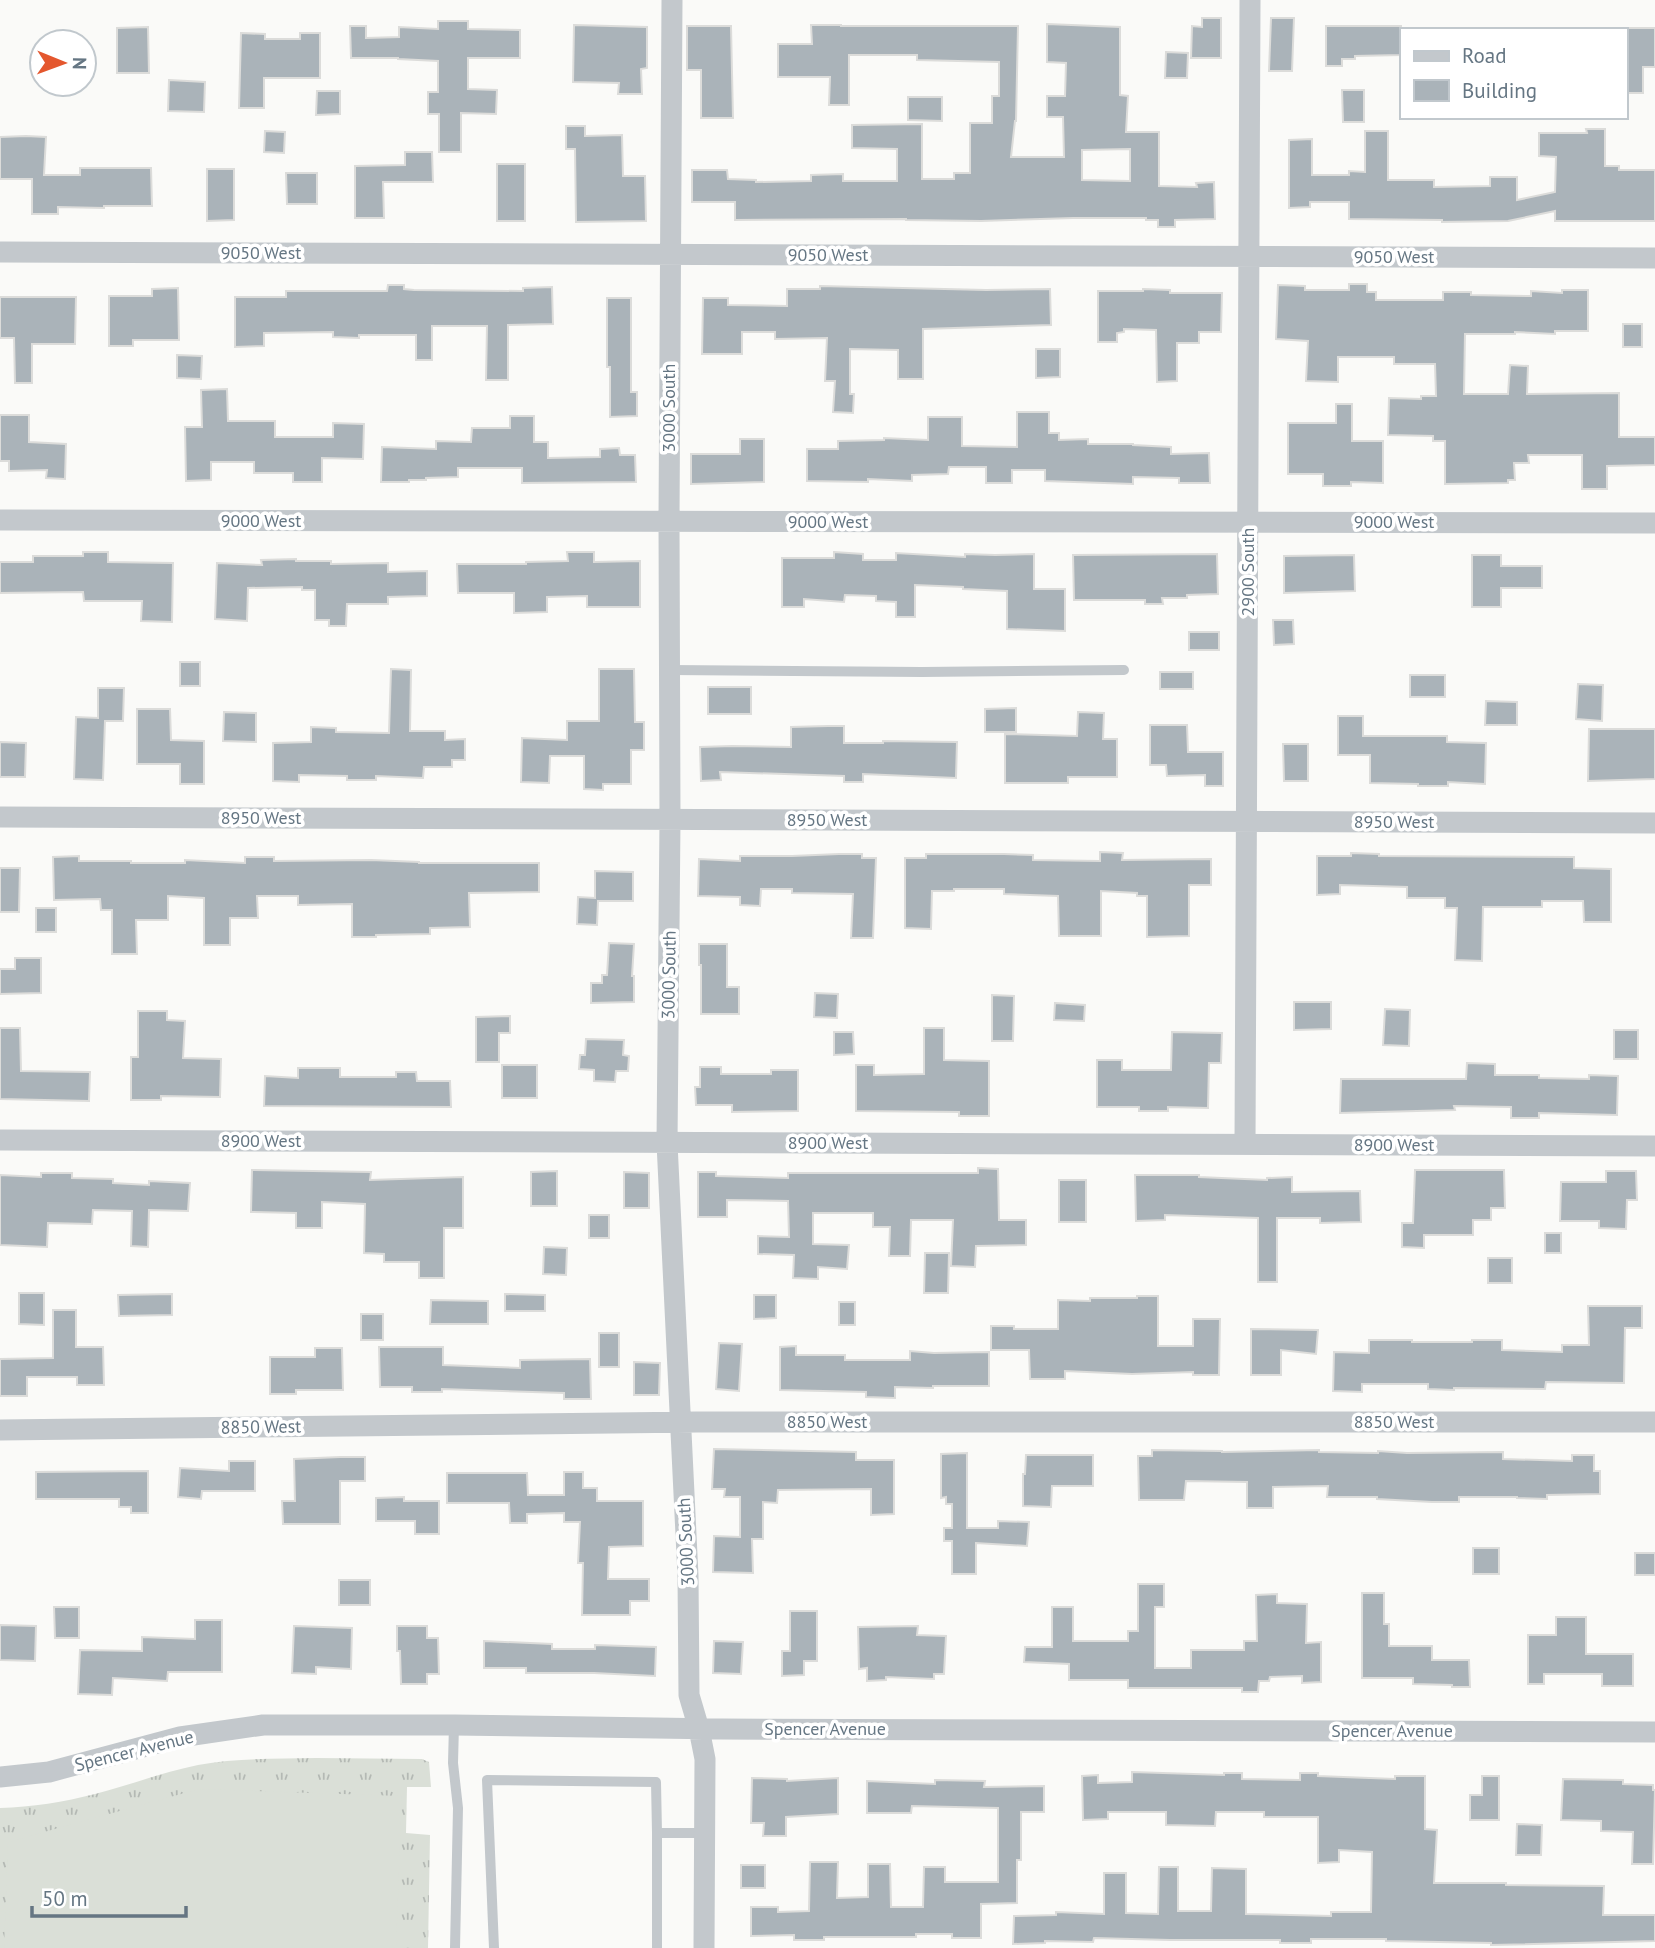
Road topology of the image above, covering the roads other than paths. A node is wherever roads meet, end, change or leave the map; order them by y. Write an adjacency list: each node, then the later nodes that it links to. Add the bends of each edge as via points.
1 (672, 0): 4 (street, 3000 South)
2 (1250, 0): 5 (street, 2900 South)
3 (0, 251): 4 (street, 9050 West)
4 (670, 254): 5 (street, 9050 West); 8 (street, 3000 South)
5 (1249, 257): 6 (street, 9050 West); 9 (street, 2900 South)
6 (1655, 258)
7 (0, 520): 8 (street, 9000 West)
8 (669, 521): 9 (street, 9000 West); 11 (street, 3000 South)
9 (1248, 522): 10 (street, 9000 West); 15 (street, 2900 South)
10 (1655, 523)
11 (670, 670): 12 (lane); 14 (street, 3000 South)
12 (1124, 670)
13 (0, 817): 14 (street, 8950 West)
14 (670, 820): 15 (street, 8950 West); 18 (street, 3000 South)
15 (1247, 822): 16 (street, 8950 West); 19 (street, 2900 South)
16 (1655, 823)
17 (0, 1140): 18 (street, 8900 West)
18 (667, 1143): 19 (street, 8900 West); 22 (street, 3000 South)
19 (1245, 1144): 20 (street, 8900 West)
20 (1655, 1146)
21 (1655, 1422): 22 (street, 8850 West)
22 (679, 1423): 23 (street, 8850 West); 25 (street, 3000 South, via 689,1695)
23 (0, 1430)
24 (454, 1725): 25 (street, Spencer Avenue); 27 (street, Spencer Avenue, via 262,1725 180,1737 49,1772); 30 (lane, via 458,1808)
25 (699, 1729): 26 (street, Spencer Avenue); 29 (street, 3000 South, via 705,1759)
26 (1655, 1732)
27 (0, 1777)
28 (657, 1833): 29 (lane); 31 (lane, via 656,1782 488,1780); 32 (lane)
29 (704, 1833): 33 (street, 3000 South)
30 (455, 1948)
31 (494, 1948)
32 (657, 1948)
33 (704, 1948)

